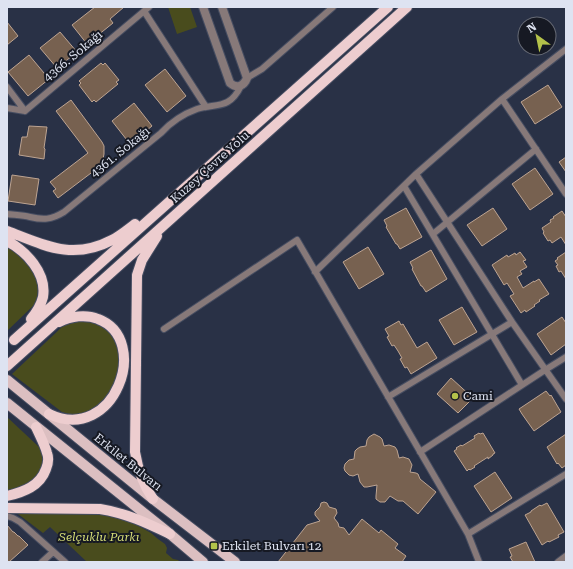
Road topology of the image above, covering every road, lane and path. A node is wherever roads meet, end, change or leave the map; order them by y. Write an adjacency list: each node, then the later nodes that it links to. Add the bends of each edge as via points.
1 (203, 7): 9 (street, via 230,83)
2 (222, 7): 8 (street)
3 (332, 7): 8 (street, via 262,69)
4 (388, 7): 19 (highway, Kuzey Çevre Yolu)
5 (407, 7): 22 (highway, Kuzey Çevre Yolu)
6 (146, 9): 12 (street); 14 (street, 4366. Sokağı)
7 (566, 49): 11 (street)
8 (247, 78): 9 (street)
9 (241, 86): 12 (street, 4361. Sokağı, via 227,102)
10 (7, 87): 14 (street)
11 (502, 99): 15 (street); 16 (street)
12 (206, 107): 20 (street, 4361. Sokağı, via 189,112 174,121 64,212 47,219)
13 (7, 108): 14 (street)
14 (25, 111)
15 (536, 149): 18 (street); 21 (street)
16 (416, 174): 17 (street); 21 (street)
17 (404, 186): 24 (street); 26 (street)
18 (566, 194)
19 (170, 201): 23 (highway, via 112,240 90,248 58,249); 31 (highway, Kuzey Çevre Yolu)
20 (7, 214)
21 (447, 222): 24 (street); 27 (street)
22 (162, 227): 28 (highway, Kuzey Çevre Yolu); 45 (highway, via 142,260 137,275 135,452 141,478)
23 (7, 231)
24 (433, 234): 30 (street)
25 (7, 241): 31 (highway, via 29,258 39,274 43,287 43,296 36,312)
26 (316, 272): 29 (street, via 297,240); 37 (street)
27 (512, 322): 30 (street); 34 (street)
28 (51, 327): 33 (highway, Kuzey Çevre Yolu); 40 (highway, via 74,317 100,320 110,326 117,335 122,345 124,360 118,387 98,412 82,419 71,420)
29 (164, 329)
30 (492, 334): 36 (street); 37 (street)
31 (10, 343)
32 (566, 357): 34 (street)
33 (7, 366)
34 (545, 370): 36 (street); 38 (street)
35 (7, 380): 40 (main road, Erkilet Bulvarı)
36 (522, 385): 42 (street)
37 (388, 397): 42 (street)
38 (566, 399)
39 (7, 403): 41 (main road)
40 (49, 414): 45 (main road, Erkilet Bulvarı)
41 (36, 427): 44 (highway, via 48,454 44,473 32,487); 48 (main road)
42 (420, 452): 49 (street)
43 (566, 474): 49 (street)
44 (7, 496)
45 (153, 499): 55 (main road, Erkilet Bulvarı)
46 (7, 508): 48 (highway, via 100,509 132,517)
47 (7, 516): 50 (street, via 20,522)
48 (170, 534): 54 (main road)
49 (468, 534): 56 (street)
50 (53, 552): 52 (street); 53 (street)
51 (566, 556): 57 (street)
52 (42, 562)
53 (65, 562)
54 (203, 562)
55 (235, 562)
56 (479, 562)
57 (558, 562)

